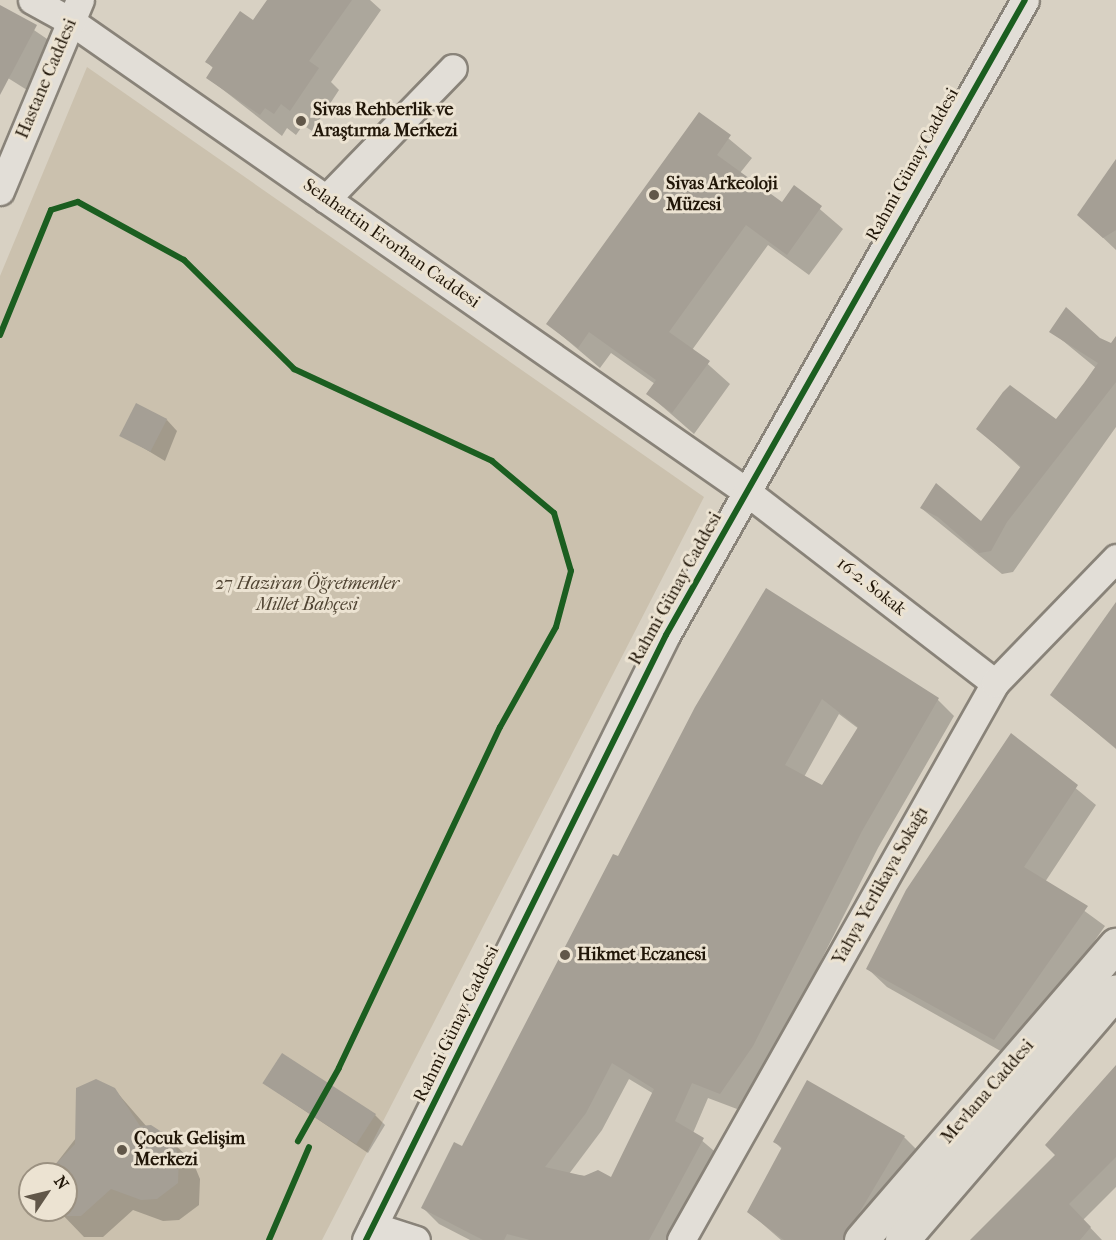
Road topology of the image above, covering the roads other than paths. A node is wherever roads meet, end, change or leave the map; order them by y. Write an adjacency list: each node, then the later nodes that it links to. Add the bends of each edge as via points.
1 (32, 0): 3 (street, Selahattin Erorhan Caddesi)
2 (1025, 0): 7 (street, Rahmi Günay Caddesi)
3 (76, 11): 5 (street, Hastane Caddesi); 6 (street, Selahattin Erorhan Caddesi)
4 (453, 68): 6 (street)
5 (0, 191)
6 (326, 199): 7 (street, Selahattin Erorhan Caddesi)
7 (747, 492): 9 (street, 16-2. Sokak); 12 (street, Rahmi Günay Caddesi, via 666,634)
8 (1116, 558): 9 (street, Yahya Yerlikaya Sokağı)
9 (995, 683): 14 (street, Yahya Yerlikaya Sokağı)
10 (1116, 945): 15 (main road, Mevlana Caddesi)
11 (1116, 991): 16 (main road, Mevlana Caddesi)
12 (370, 1233): 13 (street)
13 (416, 1240)
14 (681, 1240)
15 (861, 1240)
16 (902, 1240)

